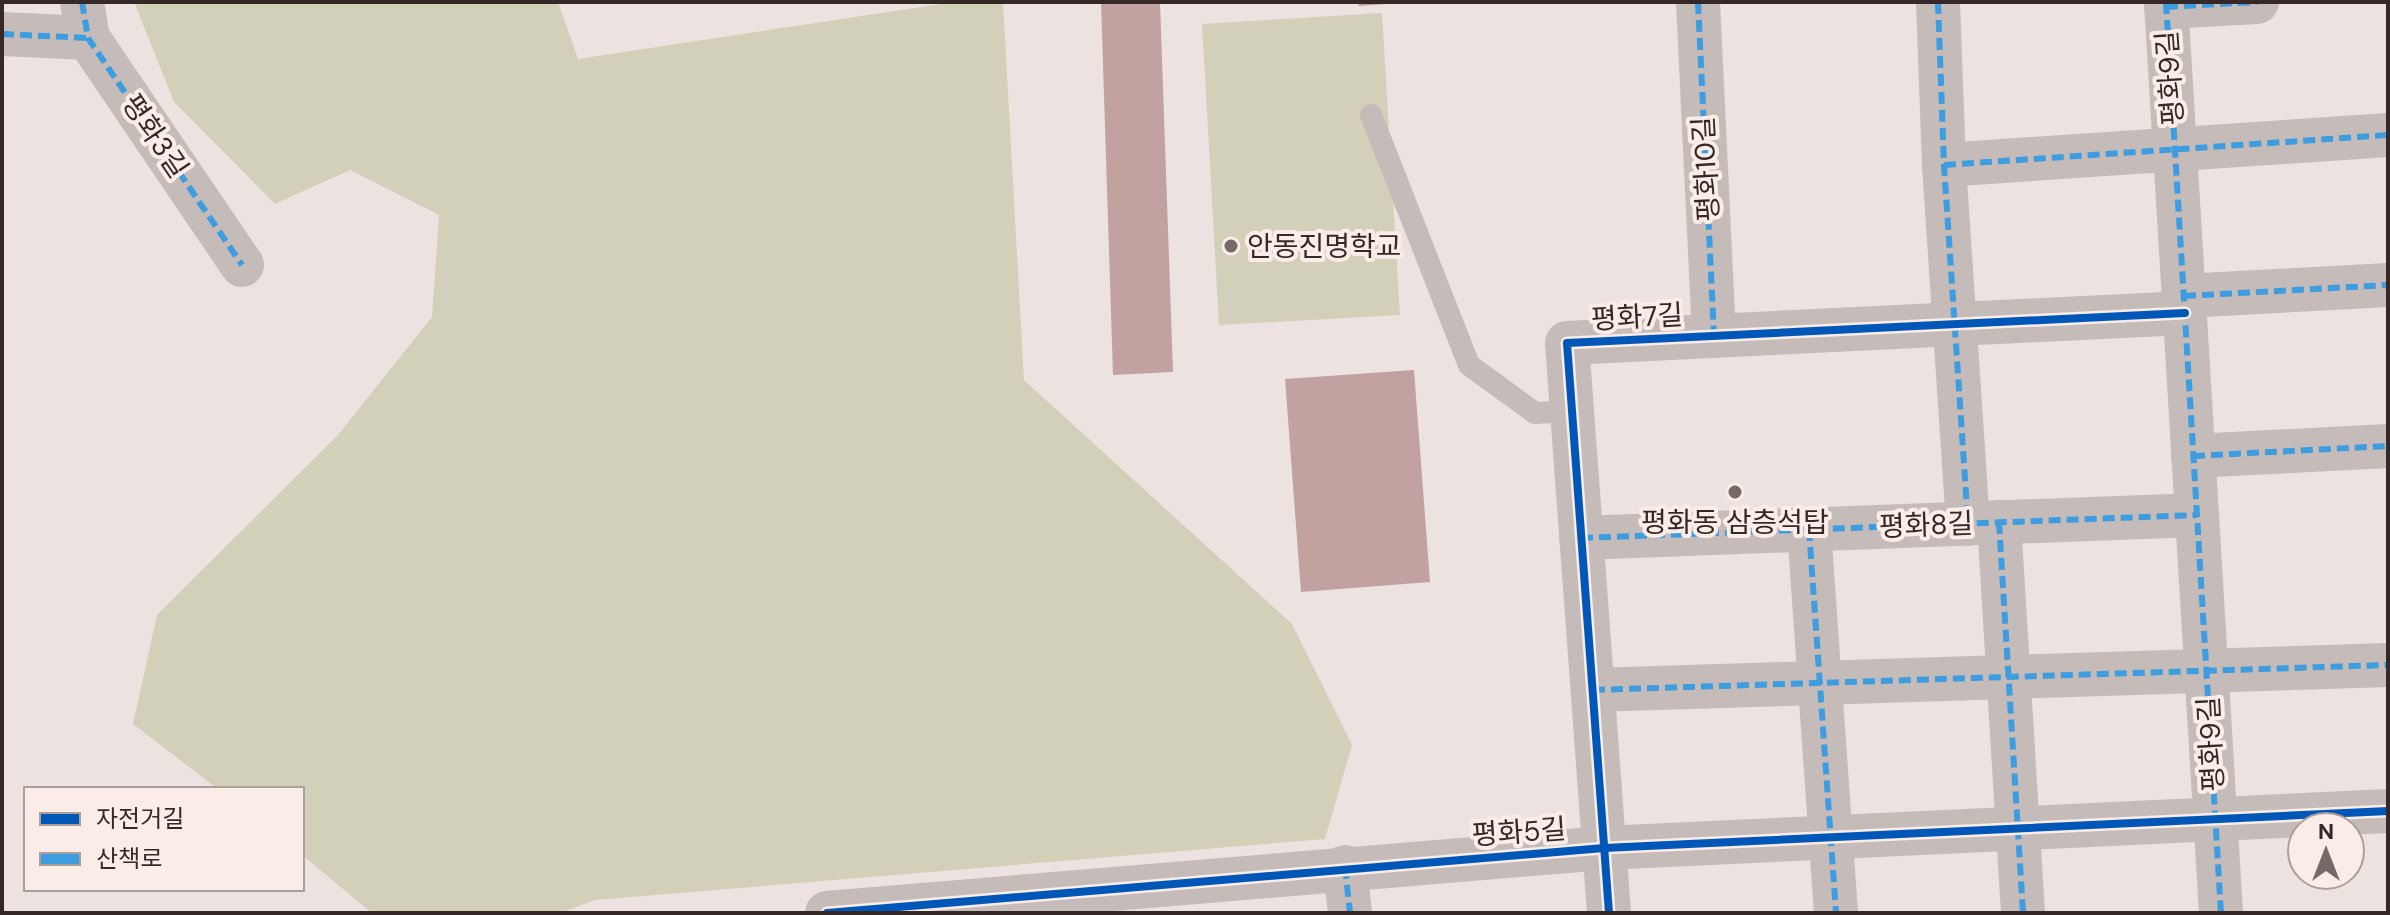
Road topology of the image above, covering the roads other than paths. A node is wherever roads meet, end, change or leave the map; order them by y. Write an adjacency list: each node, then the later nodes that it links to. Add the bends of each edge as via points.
1 (1698, 2): 15 (street, 평화10길)
2 (1938, 2): 10 (street)
3 (2257, 2): 4 (street, 평화9길)
4 (2166, 4): 9 (street, 평화9길)
5 (85, 20): 6 (street); 11 (street, 평화3길)
6 (2, 34)
7 (1371, 115): 16 (lane, via 1469,365 1535,413)
8 (2388, 135): 9 (street, 평화9길)
9 (2175, 149): 10 (street); 13 (street, 평화9길)
10 (1944, 165): 14 (street)
11 (242, 265)
12 (2388, 285): 13 (street)
13 (2184, 304): 14 (street, 평화7길); 18 (street, 평화9길)
14 (1956, 324): 15 (street, 평화7길); 20 (street)
15 (1714, 336): 16 (street, 평화7길, via 1567,343)
16 (1573, 411): 22 (street, 평화7길)
17 (2388, 446): 18 (street)
18 (2193, 456): 19 (street, 평화9길)
19 (2197, 515): 20 (street, 평화8길); 24 (street, 평화9길)
20 (1983, 523): 21 (street, 평화8길); 25 (street)
21 (1809, 529): 22 (street, 평화8길); 26 (street)
22 (1581, 538): 27 (street, 평화7길)
23 (2388, 665): 24 (street, 평화9길)
24 (2207, 671): 25 (street); 29 (street, 평화9길)
25 (2009, 677): 26 (street); 30 (street)
26 (1819, 683): 27 (street); 31 (street)
27 (1593, 690): 32 (street, 평화7길)
28 (2388, 811): 29 (street, 평화5길)
29 (2216, 817): 30 (street, 평화5길); 39 (street, 평화9길)
30 (2018, 828): 31 (street, 평화5길); 38 (street)
31 (1830, 835): 32 (street, 평화5길); 37 (street)
32 (1604, 848): 33 (street, 평화5길); 36 (street, 평화7길)
33 (1345, 867): 34 (street, 평화5길); 35 (street)
34 (827, 913)
35 (1350, 913)
36 (1609, 913)
37 (1836, 913)
38 (2023, 913)
39 (2221, 913)

